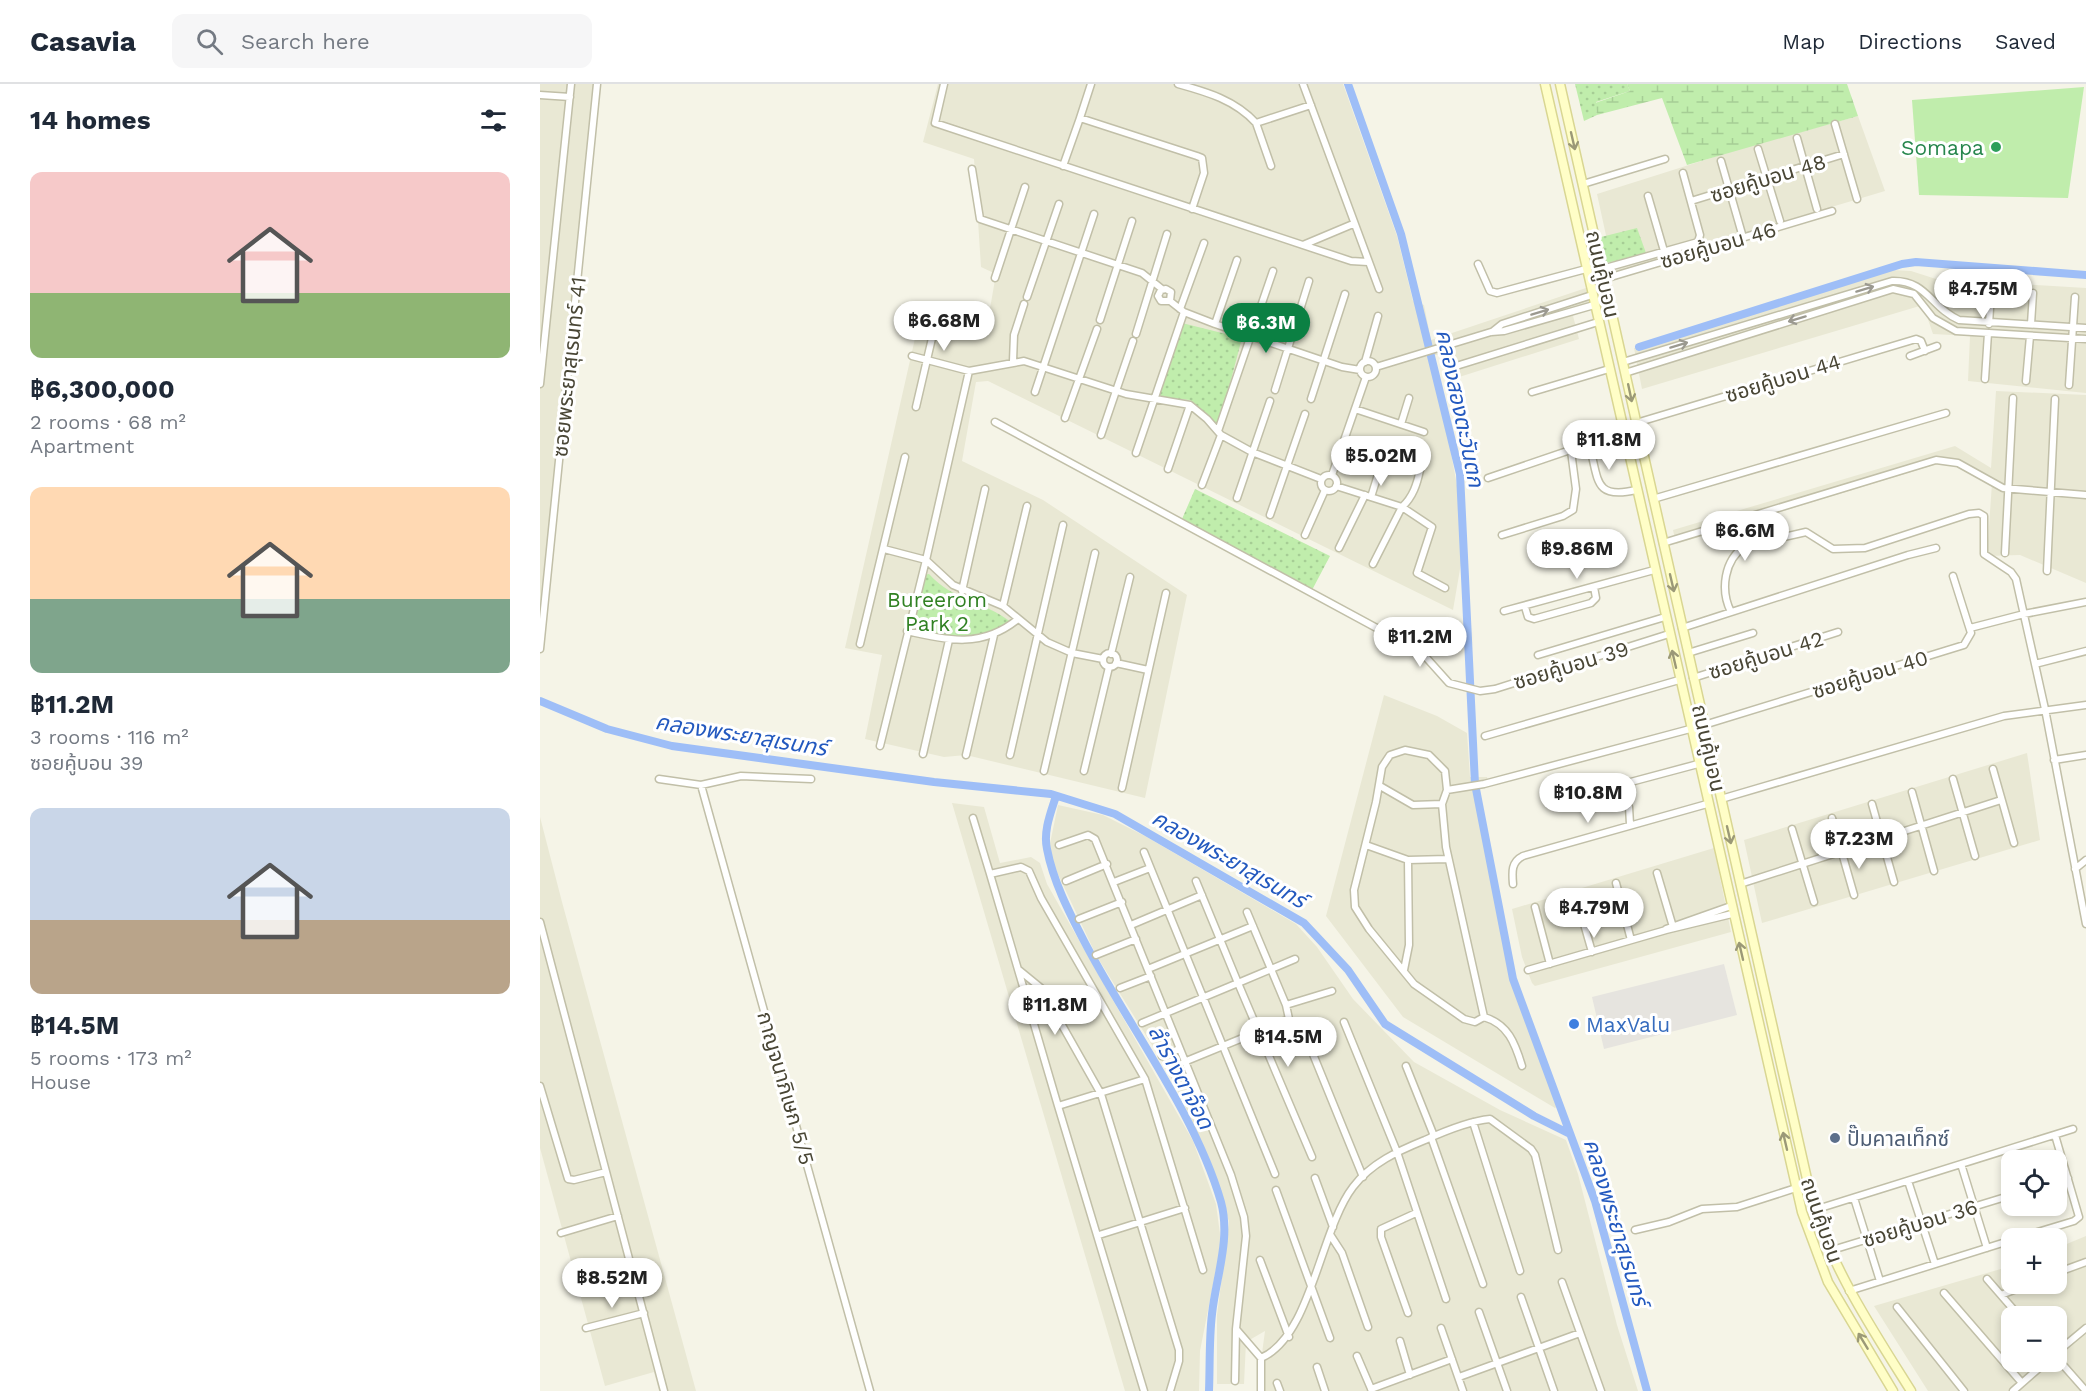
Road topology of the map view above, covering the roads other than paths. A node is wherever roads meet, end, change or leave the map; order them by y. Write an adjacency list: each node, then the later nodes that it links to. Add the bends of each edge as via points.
1 (571, 84): 10 (street)
2 (597, 84): 198 (street, ซอยพระยาสุเรนทร์ 41)
3 (944, 84): 20 (street, via 935,123)
4 (1091, 84): 12 (street)
5 (1178, 84): 13 (street, via 1224,99)
6 (1304, 84): 11 (street)
7 (1545, 84): 52 (main road, ถนนคู้บอน)
8 (1560, 84): 26 (main road, ถนนคู้บอน, one-way to 26)
9 (540, 95): 10 (street)
10 (570, 97): 110 (street)
11 (1311, 105): 13 (street); 39 (street)
12 (1080, 118): 20 (street); 33 (street, via 1202,158 1204,173)
13 (1256, 123): 21 (street)
14 (1835, 124): 17 (street)
15 (1797, 138): 22 (street)
16 (1758, 149): 25 (street)
17 (1844, 154): 22 (street, ซอยคู้บอน 48); 30 (street)
18 (1665, 159): 26 (street)
19 (1721, 161): 28 (street)
20 (1063, 166): 33 (street)
21 (1271, 166)
22 (1805, 167): 25 (street, ซอยคู้บอน 48); 34 (street)
23 (972, 169): 40 (street, via 978,216)
24 (1683, 173): 31 (street)
25 (1767, 179): 28 (street, ซอยคู้บอน 48); 38 (street)
26 (1583, 184): 53 (main road, ถนนคู้บอน)
27 (1025, 187): 40 (street)
28 (1729, 190): 31 (street, ซอยคู้บอน 48); 42 (street)
29 (1648, 196): 46 (street)
30 (1857, 199)
31 (1691, 201): 46 (street, ซอยคู้บอน 48, via 1700,240)
32 (1059, 204): 43 (street)
33 (1192, 209): 45 (street)
34 (1817, 209)
35 (1832, 211): 56 (street, ซอยคู้บอน 46)
36 (1094, 214): 47 (street)
37 (1132, 221): 51 (street)
38 (1780, 221)
39 (1353, 224): 45 (street); 49 (street)
40 (1011, 229): 43 (street); 55 (street)
41 (1167, 234): 57 (street)
42 (1742, 234)
43 (1045, 242): 47 (street); 66 (street)
44 (1204, 243): 71 (street)
45 (1303, 245): 49 (street, via 1351,261)
46 (1664, 251): 53 (street, ซอยคู้บอน 48)
47 (1081, 254): 51 (street); 99 (street)
48 (1237, 260): 76 (street)
49 (1368, 262): 61 (street)
50 (1478, 264): 52 (street, via 1490,291 1497,293)
51 (1117, 266): 57 (street); 73 (street)
52 (1586, 269): 68 (main road, ถนนคู้บอน)
53 (1602, 269): 56 (main road, ถนนคู้บอน)
54 (1273, 271): 84 (street)
55 (995, 278)
56 (1604, 279): 98 (main road, ถนนคู้บอน)
57 (1152, 280): 60 (street); 83 (street)
58 (1892, 281): 62 (street); 77 (street, via 1906,280 1917,285 1948,315 1959,320); 98 (street, one-way to 58)
59 (1309, 282): 90 (street)
60 (1162, 289): 69 (street, via 1171,292); 69 (street, via 1159,299 1164,303)
61 (1379, 289)
62 (1893, 290): 82 (street, via 1914,294 1934,318 1949,327); 105 (street, one-way to 105)
63 (1991, 292): 77 (street)
64 (2033, 293): 78 (street)
65 (1345, 294): 96 (street)
66 (1027, 297)
67 (2075, 297): 79 (street)
68 (1593, 300): 75 (main road, ถนนคู้บอน); 100 (street, via 1504,332 1491,332)
69 (1170, 301): 71 (street)
70 (1024, 304): 95 (street, via 1014,335)
71 (1182, 311): 76 (street); 118 (street)
72 (1378, 316): 97 (street)
73 (1100, 320)
74 (936, 321): 94 (street)
75 (1598, 322): 101 (street); 102 (main road, ถนนคู้บอน)
76 (1215, 324): 84 (street)
77 (1989, 324): 78 (street)
78 (2031, 324): 79 (street)
79 (2071, 328): 80 (street); 86 (street)
80 (2086, 328)
81 (1097, 329): 107 (street)
82 (1988, 333): 85 (street); 108 (street)
83 (1136, 334)
84 (1251, 336): 90 (street); 133 (street)
85 (2030, 336): 86 (street); 109 (street)
86 (2071, 338): 87 (street); 111 (street)
87 (2086, 339)
88 (1133, 341): 112 (street)
89 (1937, 346): 91 (street)
90 (1288, 348): 96 (street); 113 (street)
91 (1924, 351): 93 (street); 129 (street, ซอยคู้บอน 44, via 1921,341 1916,339)
92 (912, 356): 94 (street)
93 (1910, 356)
94 (927, 360): 104 (street); 123 (street)
95 (1013, 361): 99 (street); 104 (street)
96 (1324, 361): 103 (street); 119 (street)
97 (1365, 362): 100 (street); 103 (street)
98 (1623, 362): 105 (main road, ถนนคู้บอน)
99 (1043, 366): 107 (street); 114 (street)
100 (1376, 367): 106 (street, via 1375,374)
101 (1453, 367)
102 (1609, 369): 115 (street); 132 (main road, ถนนคู้บอน)
103 (1360, 370): 106 (street)
104 (969, 371): 170 (street)
105 (1625, 373): 129 (main road, ถนนคู้บอน, one-way to 129)
106 (1366, 377): 124 (street)
107 (1078, 378): 112 (street); 127 (street)
108 (1985, 379)
109 (2026, 381)
110 (540, 384)
111 (2069, 385)
112 (1115, 390): 118 (street); 134 (street)
113 (1275, 390)
114 (1035, 392)
115 (1532, 392)
116 (1409, 398): 130 (street)
117 (2013, 398): 149 (street)
118 (1154, 399): 122 (street); 139 (street)
119 (1311, 399)
120 (2055, 399): 153 (street)
121 (1270, 401): 138 (street)
122 (1190, 405): 133 (street); 143 (street)
123 (916, 407)
124 (1354, 409): 130 (street); 144 (street)
125 (1946, 413): 157 (street)
126 (1305, 414): 141 (street)
127 (1065, 418)
128 (995, 422): 194 (street, ซอยคู้บอน 39, via 1423,654 1441,677 1461,688 1480,691)
129 (1636, 423): 157 (main road, ถนนคู้บอน)
130 (1401, 424): 131 (street)
131 (1424, 432)
132 (1623, 432): 135 (street); 152 (main road, ถนนคู้บอน)
133 (1219, 433): 138 (street); 147 (street)
134 (1101, 435)
135 (1589, 444): 137 (street); 152 (street, via 1606,491 1615,495)
136 (1386, 449): 155 (street)
137 (1571, 451): 145 (street); 163 (street, via 1576,489 1573,510)
138 (1252, 452): 141 (street); 156 (street)
139 (1136, 453)
140 (905, 457): 167 (street)
141 (1287, 466): 146 (street); 160 (street)
142 (1418, 466): 159 (street, via 1418,480)
143 (1168, 469)
144 (1332, 475): 146 (street); 148 (street)
145 (1488, 478)
146 (1321, 479): 151 (street)
147 (1202, 485)
148 (1336, 486): 151 (street); 155 (street)
149 (2008, 488): 153 (street); 164 (street, via 1958,463 1936,460); 169 (street)
150 (986, 489): 178 (street)
151 (1326, 490): 162 (street)
152 (1636, 490): 172 (main road, ถนนคู้บอน)
153 (2051, 493): 154 (street); 173 (street)
154 (2086, 495)
155 (1368, 496): 159 (street); 165 (street)
156 (1237, 498)
157 (1653, 499): 164 (main road, ถนนคู้บอน)
158 (1027, 506): 181 (street)
159 (1402, 507): 171 (street); 177 (street, via 1432,527 1417,573)
160 (1270, 515)
161 (1063, 525): 193 (street)
162 (1305, 535)
163 (1502, 535)
164 (1663, 543): 188 (main road, ถนนคู้บอน, one-way to 188)
165 (1339, 548)
166 (1936, 548): 184 (street)
167 (884, 549): 170 (street); 197 (street)
168 (1095, 553): 200 (street)
169 (2005, 553)
170 (926, 560): 178 (street); 190 (street)
171 (1373, 564)
172 (1654, 570): 176 (street); 186 (main road, ถนนคู้บอน)
173 (2047, 571)
174 (1953, 576): 189 (street)
175 (1130, 577): 202 (street)
176 (1594, 587): 182 (street); 182 (street, via 1596,598 1591,603 1534,619 1528,617)
177 (1445, 588)
178 (962, 591): 181 (street)
179 (1166, 593): 208 (street)
180 (2086, 603): 185 (street)
181 (1003, 606): 187 (street)
182 (1525, 607): 183 (street)
183 (1504, 611)
184 (1731, 612): 185 (street, via 1724,585 1735,554 1744,546 1806,532 1833,549 1865,548 1979,513 1984,519 1984,554 2015,575); 188 (street)
185 (2024, 614): 189 (street); 206 (street)
186 (1665, 617): 194 (main road, ถนนคู้บอน); 203 (street)
187 (1018, 619): 193 (street); 195 (street)
188 (1682, 628): 201 (main road, ถนนคู้บอน)
189 (1970, 628): 213 (street, ซอยคู้บอน 40, via 1971,637 1964,645)
190 (907, 631): 196 (street); 216 (street)
191 (1753, 633): 201 (street)
192 (1838, 633): 209 (street, ซอยคู้บอน 42)
193 (1036, 634): 200 (street); 219 (street)
194 (1669, 634): 210 (main road, ถนนคู้บอน, one-way to 194)
195 (994, 635): 196 (street); 218 (street)
196 (949, 640): 217 (street)
197 (860, 644)
198 (540, 649)
199 (2086, 651): 206 (street)
200 (1072, 653): 204 (street); 224 (street)
201 (1688, 653): 209 (main road, ถนนคู้บอน)
202 (1111, 654): 204 (street); 205 (street)
203 (1538, 655)
204 (1104, 659): 207 (street)
205 (1116, 663): 207 (street); 208 (street)
206 (2035, 664): 212 (street)
207 (1109, 667): 225 (street)
208 (1148, 670): 232 (street)
209 (1693, 678): 213 (main road, ถนนคู้บอน)
210 (1679, 680): 214 (main road, ถนนคู้บอน); 215 (street)
211 (2086, 705): 212 (street)
212 (2045, 709): 221 (street); 235 (street, via 2004,716)
213 (1704, 725): 235 (main road, ถนนคู้บอน)
214 (1690, 729): 222 (main road, ถนนคู้บอน); 233 (street, via 1484,784)
215 (1485, 736)
216 (880, 746)
217 (923, 754)
218 (966, 755)
219 (1010, 755)
220 (2086, 755): 221 (street)
221 (2054, 760): 260 (street)
222 (1698, 764): 229 (street); 238 (main road, ถนนคู้บอน)
223 (1993, 770): 236 (street)
224 (1044, 771)
225 (1084, 771)
226 (659, 779): 230 (street)
227 (811, 779): 230 (street, via 741,776)
228 (1953, 779): 241 (street)
229 (1627, 783)
230 (701, 785): 406 (street, กาญจนาภิเษก 5/5)
231 (1380, 786): 233 (street, via 1382,767 1390,755 1415,750 1430,755 1441,765); 237 (street, via 1413,805); 250 (street)
232 (1122, 788)
233 (1447, 790): 237 (street)
234 (1912, 792): 245 (street)
235 (1721, 799): 270 (main road, ถนนคู้บอน, one-way to 270)
236 (2001, 800): 241 (street); 248 (street)
237 (1442, 804): 254 (street)
238 (1707, 804): 244 (street); 278 (main road, ถนนคู้บอน)
239 (1872, 804): 247 (street)
240 (1629, 807): 244 (street)
241 (1962, 812): 245 (street); 253 (street)
242 (974, 818): 263 (street)
243 (1832, 818): 251 (street)
244 (1630, 824): 268 (street, via 1518,859 1513,867)
245 (1921, 826): 247 (street); 261 (street)
246 (1792, 828): 258 (street)
247 (1882, 838): 251 (street); 267 (street)
248 (2014, 843)
249 (1059, 845): 257 (street, via 1093,836)
250 (1366, 845): 255 (street); 296 (street, via 1354,890 1355,907)
251 (1842, 851): 258 (street); 272 (street)
252 (1144, 852): 259 (street)
253 (1975, 856)
254 (1448, 859): 255 (street); 305 (street)
255 (1408, 860): 296 (street, via 1408,945)
256 (2086, 860): 260 (street)
257 (1107, 864): 264 (street); 266 (street)
258 (1802, 864): 270 (street); 275 (street)
259 (1150, 868): 266 (street); 277 (street)
260 (2075, 869): 282 (street)
261 (1934, 871)
262 (1656, 873): 285 (street)
263 (990, 874): 295 (street); 316 (street, via 1021,867 1029,871)
264 (1066, 881)
265 (1196, 881): 271 (street)
266 (1114, 882): 274 (street)
267 (1894, 882)
268 (1513, 884)
269 (1616, 884): 288 (street)
270 (1740, 884): 319 (main road, ถนนคู้บอน)
271 (1202, 895): 277 (street); 287 (street)
272 (1854, 895)
273 (1576, 896): 289 (street)
274 (1122, 902): 280 (street); 283 (street)
275 (1815, 903)
276 (1535, 907): 293 (street)
277 (1167, 910): 283 (street); 290 (street)
278 (1732, 910): 285 (street); 320 (main road, ถนนคู้บอน, one-way to 278)
279 (1247, 912): 284 (street)
280 (1079, 919)
281 (540, 922): 329 (street)
282 (2086, 924)
283 (1131, 925): 286 (street)
284 (1253, 926): 287 (street); 294 (street)
285 (1673, 928): 288 (street)
286 (1136, 939): 291 (street); 298 (street)
287 (1220, 939): 290 (street); 299 (street)
288 (1632, 940): 289 (street)
289 (1592, 952): 293 (street)
290 (1185, 954): 298 (street); 302 (street)
291 (1096, 955)
292 (1294, 959): 294 (street)
293 (1550, 964): 297 (street)
294 (1270, 969): 299 (street); 303 (street)
295 (1019, 970): 318 (street, via 1041,988); 321 (street)
296 (1404, 970): 305 (street, via 1422,992 1464,1019 1475,1022)
297 (1528, 970)
298 (1150, 972): 300 (street); 304 (street)
299 (1238, 983): 302 (street); 308 (street)
300 (1120, 988)
301 (1332, 991): 303 (street)
302 (1203, 997): 304 (street); 310 (street)
303 (1286, 1005): 308 (street, via 1289,1019)
304 (1165, 1014): 307 (street); 311 (street)
305 (1484, 1017): 315 (street, via 1508,1032)
306 (1344, 1022): 326 (street)
307 (1142, 1023)
308 (1260, 1032): 310 (street); 327 (street)
309 (1304, 1032): 331 (street)
310 (1224, 1046): 313 (street); 330 (street)
311 (1179, 1049): 312 (street); 313 (street)
312 (1161, 1056)
313 (1184, 1062): 384 (street, via 1231,1174 1244,1217 1245,1249)
314 (1406, 1066): 325 (street)
315 (1522, 1066)
316 (1145, 1079): 318 (street); 340 (street)
317 (540, 1086): 329 (street, via 568,1179)
318 (1101, 1094): 321 (street); 344 (street)
319 (1788, 1099): 320 (main road); 341 (main road, ถนนคู้บอน)
320 (1776, 1102): 335 (main road, ถนนคู้บอน, one-way to 320)
321 (1058, 1106): 350 (street)
322 (1473, 1122): 325 (street); 355 (street, via 1492,1120 1535,1155); 363 (street)
323 (2073, 1129): 324 (street)
324 (2055, 1135): 328 (street); 333 (street)
325 (1432, 1136): 326 (street); 369 (street)
326 (1397, 1152): 331 (street, via 1381,1160); 342 (street)
327 (1312, 1157)
328 (1961, 1164): 334 (street); 339 (street)
329 (606, 1172): 343 (street)
330 (1275, 1174)
331 (1363, 1177): 346 (street, via 1353,1187)
332 (1315, 1178): 346 (street)
333 (2068, 1178): 347 (street, via 2078,1219)
334 (1908, 1181): 337 (street); 345 (street)
335 (1797, 1188): 348 (street, via 1737,1207 1702,1209); 416 (main road, ถนนคู้บอน, one-way to 335, via 1828,1282)
336 (1276, 1190): 368 (street)
337 (1854, 1198): 341 (street); 352 (street)
338 (2001, 1198): 339 (street, ซอยคู้บอน 36)
339 (1974, 1206): 345 (street, ซอยคู้บอน 36); 354 (street)
340 (1185, 1208): 344 (street); 362 (street)
341 (1814, 1210): 356 (main road, ถนนคู้บอน)
342 (1416, 1213): 374 (street); 379 (street, via 1381,1229)
343 (618, 1216): 349 (street); 359 (street)
344 (1140, 1221): 350 (street); 408 (street, via 1179,1350)
345 (1922, 1222): 352 (street, ซอยคู้บอน 36); 360 (street)
346 (1333, 1227): 351 (street)
347 (2050, 1228)
348 (1635, 1230)
349 (561, 1233)
350 (1099, 1235): 407 (street)
351 (1331, 1236): 368 (street); 380 (street, via 1342,1253)
352 (1867, 1239): 356 (street, ซอยคู้บอน 36); 366 (street)
353 (2001, 1244): 354 (street)
354 (1987, 1248): 360 (street)
355 (1558, 1250)
356 (1828, 1251): 370 (main road, ถนนคู้บอน)
357 (1260, 1260): 386 (street)
358 (2086, 1262): 361 (street)
359 (630, 1263): 365 (street); 377 (street)
360 (1935, 1264): 366 (street)
361 (2067, 1269)
362 (1203, 1270)
363 (1520, 1271)
364 (1987, 1279): 372 (street)
365 (574, 1280)
366 (1880, 1281): 370 (street)
367 (1562, 1282): 385 (street)
368 (1311, 1283): 386 (street); 387 (street)
369 (1483, 1284)
370 (1850, 1291): 417 (main road, ถนนคู้บอน)
371 (1944, 1293): 402 (street)
372 (2001, 1295): 375 (street)
373 (1521, 1297): 390 (street)
374 (1446, 1299)
375 (2010, 1306)
376 (1897, 1307): 418 (street)
377 (644, 1312): 381 (street); 405 (street)
378 (1479, 1312): 394 (street)
379 (1408, 1313)
380 (1368, 1327)
381 (586, 1328)
382 (1441, 1328): 393 (street)
383 (2086, 1328): 389 (street)
384 (1236, 1329): 392 (street); 400 (street)
385 (1580, 1333): 390 (street); 415 (street)
386 (1289, 1337): 392 (street, via 1272,1354)
387 (1330, 1338)
388 (1400, 1341): 398 (street)
389 (2067, 1345)
390 (1538, 1349): 394 (street); 414 (street)
391 (1357, 1356): 403 (street)
392 (1261, 1358): 409 (street)
393 (1452, 1359): 398 (street); 399 (street)
394 (1497, 1363): 399 (street); 413 (street)
395 (1317, 1367): 411 (street)
396 (2067, 1368): 404 (street)
397 (2035, 1372): 402 (street)
398 (1410, 1375): 403 (street)
399 (1459, 1377): 412 (street)
400 (1234, 1381)
401 (1277, 1383): 410 (street)
402 (2022, 1383): 419 (street)
403 (1371, 1390)
404 (2085, 1390)
405 (664, 1391)
406 (870, 1391)
407 (1144, 1391)
408 (1170, 1391)
409 (1260, 1391)
410 (1280, 1391)
411 (1325, 1391)
412 (1463, 1391)
413 (1507, 1391)
414 (1554, 1391)
415 (1601, 1391)
416 (1893, 1391)
417 (1911, 1391)
418 (1964, 1391)
419 (2013, 1391)

